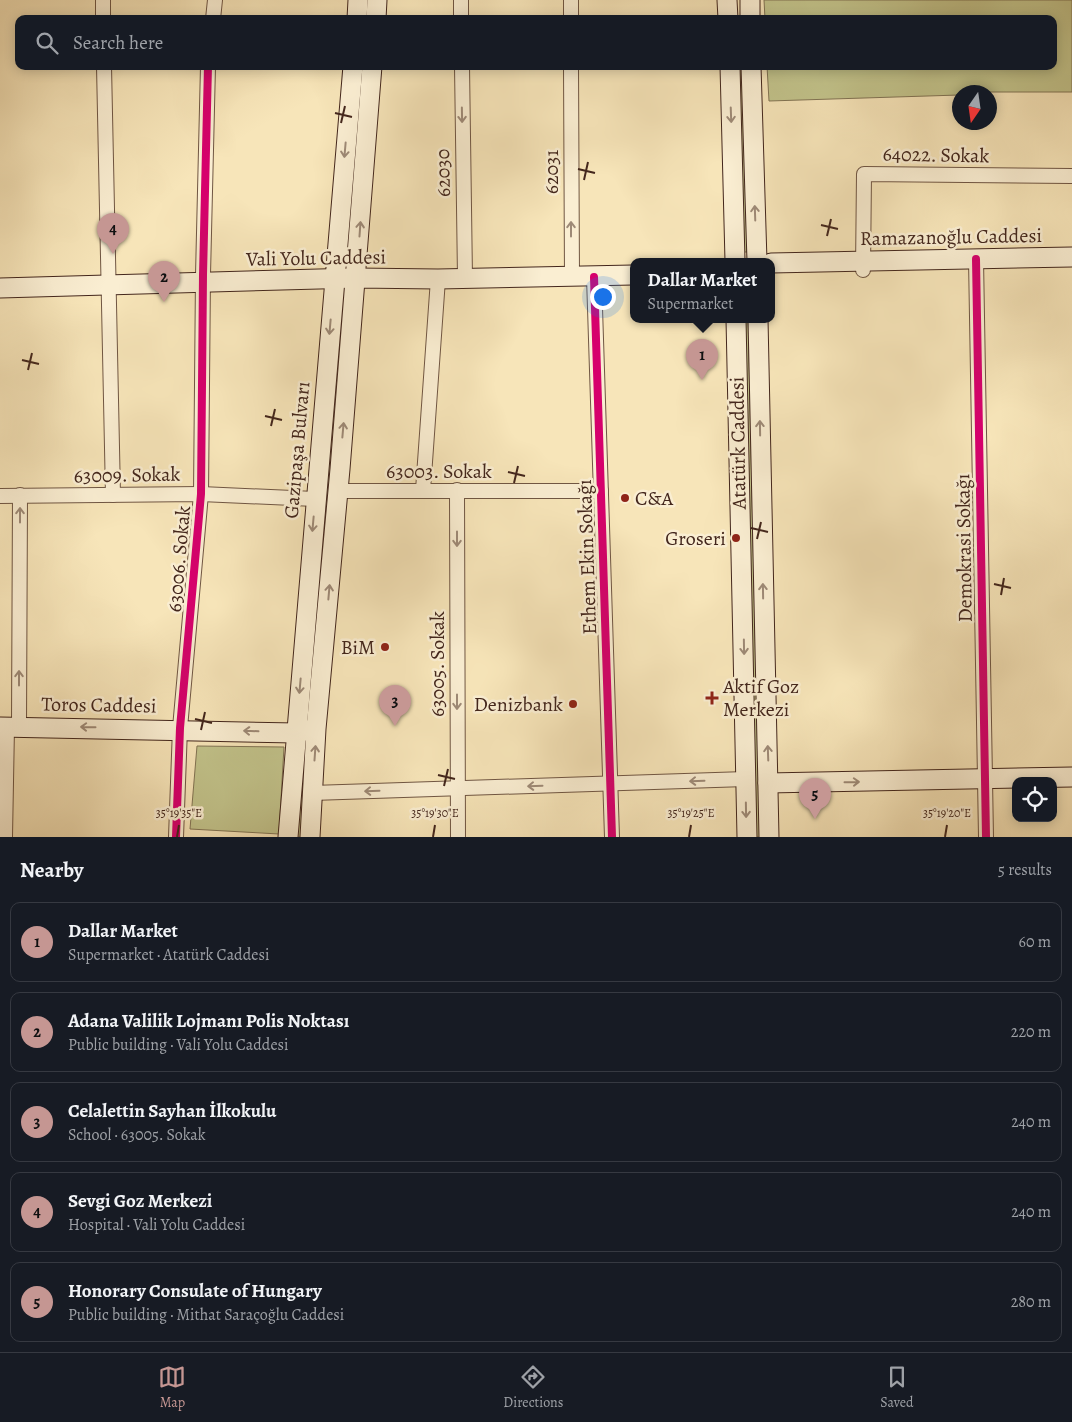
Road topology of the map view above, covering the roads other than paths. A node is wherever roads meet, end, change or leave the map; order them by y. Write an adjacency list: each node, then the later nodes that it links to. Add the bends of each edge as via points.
1 (103, 0): 9 (street)
2 (215, 0): 10 (street)
3 (358, 0): 11 (main road)
4 (377, 0): 12 (main road)
5 (461, 0): 13 (street)
6 (571, 0): 14 (street)
7 (727, 0): 15 (main road)
8 (750, 0): 16 (main road)
9 (103, 15)
10 (213, 15)
11 (357, 15)
12 (376, 15)
13 (461, 15)
14 (571, 15)
15 (728, 15)
16 (750, 15)
17 (104, 70): 42 (street)
18 (208, 70): 41 (street, 63006. Sokak)
19 (353, 70): 36 (main road, Gazipaşa Bulvarı, one-way to 36)
20 (372, 70): 37 (main road, one-way to 20)
21 (462, 70): 38 (street, 62030, one-way to 38)
22 (571, 70): 39 (street, 62031, one-way to 22)
23 (730, 70): 27 (main road, one-way to 27)
24 (751, 70): 28 (main road, one-way to 24)
25 (1072, 176): 31 (street, 64022. Sokak, via 864,174)
26 (1072, 257): 30 (main road, Ramazanoğlu Caddesi)
27 (735, 258)
28 (757, 258)
29 (775, 263): 31 (main road, Ramazanoğlu Caddesi)
30 (976, 263): 31 (main road, Ramazanoğlu Caddesi); 32 (main road, Ramazanoğlu Caddesi); 61 (street, Demokrasi Sokağı)
31 (863, 265): 33 (main road, Ramazanoğlu Caddesi)
32 (1072, 267)
33 (775, 271)
34 (630, 275): 35 (main road, Vali Yolu Caddesi)
35 (594, 277): 39 (main road, Vali Yolu Caddesi); 49 (street, Ethem Ekin Sokağı)
36 (334, 278): 37 (main road, Vali Yolu Caddesi); 41 (main road, Vali Yolu Caddesi); 54 (main road, Gazipaşa Bulvarı, one-way to 54)
37 (356, 278): 40 (main road, Vali Yolu Caddesi); 48 (main road, one-way to 37)
38 (464, 278): 39 (main road, Vali Yolu Caddesi); 40 (main road, Vali Yolu Caddesi)
39 (572, 278)
40 (438, 280): 46 (street)
41 (203, 283): 42 (main road, Vali Yolu Caddesi); 50 (street, 63006. Sokak)
42 (107, 285): 43 (main road, Vali Yolu Caddesi); 51 (street)
43 (0, 288)
44 (736, 323): 60 (main road, Atatürk Caddesi, one-way to 60)
45 (758, 323): 62 (main road, Atatürk Caddesi, one-way to 45)
46 (423, 490): 47 (street, 63003. Sokak); 48 (street, 63003. Sokak)
47 (457, 490): 49 (street, 63003. Sokak); 64 (street, 63005. Sokak, one-way to 64)
48 (338, 491): 57 (main road, one-way to 48)
49 (601, 491): 63 (street, Ethem Ekin Sokağı)
50 (200, 494): 51 (street, 63009. Sokak); 54 (street, 63009. Sokak); 56 (street, 63006. Sokak)
51 (113, 495): 53 (street, 63009. Sokak)
52 (0, 496): 53 (street, 63009. Sokak)
53 (20, 496): 55 (street, one-way to 53)
54 (315, 498): 58 (main road, Gazipaşa Bulvarı, one-way to 58)
55 (9, 727): 56 (main road, Toros Caddesi, one-way to 55); 66 (street)
56 (180, 728): 58 (main road, Toros Caddesi, one-way to 56); 67 (street, 63006. Sokak)
57 (316, 728): 58 (main road, Toros Caddesi); 65 (main road, one-way to 57)
58 (296, 732): 68 (main road, Gazipaşa Bulvarı)
59 (1072, 777): 61 (main road)
60 (746, 779): 63 (street, one-way to 63); 72 (main road, Atatürk Caddesi, one-way to 72)
61 (984, 780): 62 (main road, one-way to 61); 74 (street, Demokrasi Sokağı)
62 (768, 783): 73 (main road, Atatürk Caddesi)
63 (610, 784): 64 (street, one-way to 64); 71 (street, Ethem Ekin Sokağı)
64 (456, 788): 65 (street, one-way to 65); 70 (street, 63005. Sokak)
65 (312, 793): 69 (main road)
66 (5, 837)
67 (176, 837)
68 (288, 837)
69 (310, 837)
70 (458, 837)
71 (612, 837)
72 (747, 837)
73 (769, 837)
74 (986, 837)

